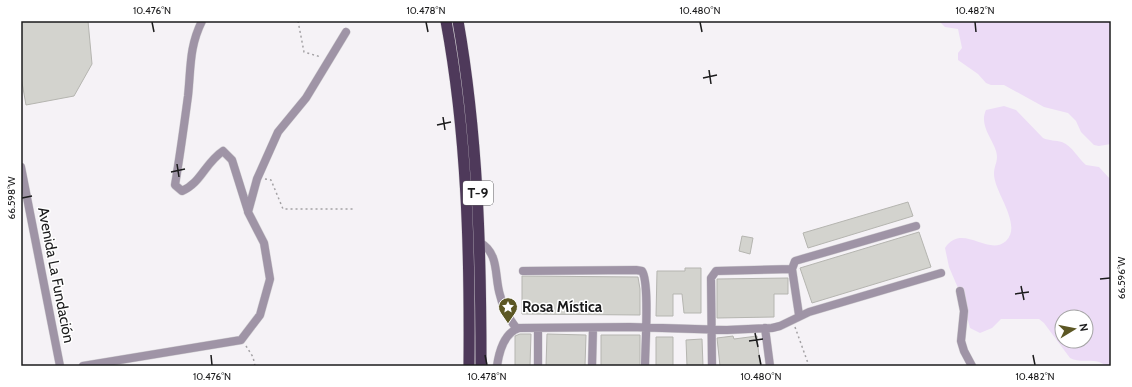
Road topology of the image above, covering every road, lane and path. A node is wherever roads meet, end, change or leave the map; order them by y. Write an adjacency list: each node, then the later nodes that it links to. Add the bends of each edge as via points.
1 (202, 21): 10 (street, via 191,50 189,88 175,185 182,191 192,187 213,158 223,151 232,160)
2 (298, 21): 6 (path, via 304,52)
3 (446, 21): 29 (highway, T-9, via 462,138 468,234)
4 (458, 21): 12 (highway, T-9, via 467,74 477,179)
5 (346, 32): 6 (street)
6 (329, 60): 8 (street, via 306,98 278,132)
7 (21, 167): 26 (street, Avenida La Fundación)
8 (257, 179): 9 (path, via 271,180 283,209); 10 (street)
9 (354, 210)
10 (248, 212): 25 (street, via 264,244 270,279 260,315)
11 (916, 226): 13 (street, via 798,260)
12 (479, 242): 23 (street, via 487,247 492,255 499,295); 30 (highway, T-9)
13 (792, 269): 17 (street); 24 (street, via 715,272 711,278)
14 (523, 271): 21 (street, via 639,270 645,279)
15 (941, 273): 17 (street)
16 (960, 291): 38 (street, via 964,311 961,341 966,358)
17 (799, 316): 18 (street)
18 (791, 320): 22 (street, via 780,326); 37 (path)
19 (538, 328): 20 (street); 23 (street); 32 (street)
20 (593, 328): 21 (street); 33 (street)
21 (645, 328): 24 (street); 34 (street)
22 (765, 328): 24 (street); 36 (street)
23 (517, 329): 31 (street, via 509,334 502,346)
24 (710, 329): 35 (street)
25 (241, 340): 27 (street); 28 (path, via 253,357)
26 (60, 366)
27 (83, 366)
28 (255, 366)
29 (469, 366)
30 (481, 366)
31 (497, 366)
32 (538, 366)
33 (592, 366)
34 (645, 366)
35 (712, 366)
36 (770, 366)
37 (809, 366)
38 (972, 366)

